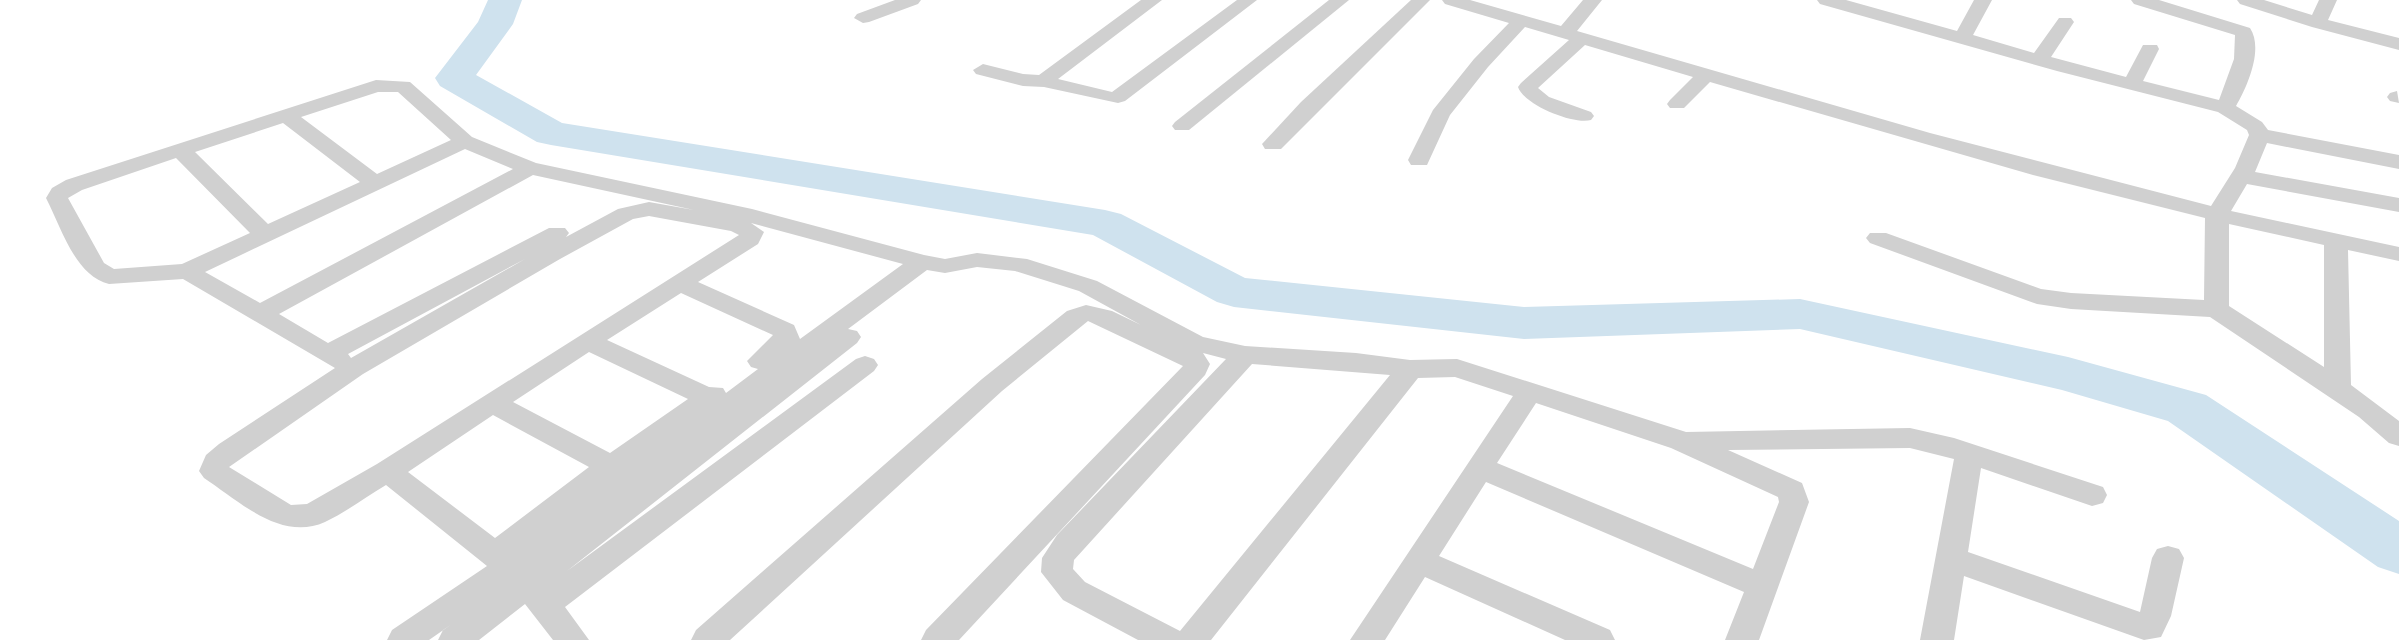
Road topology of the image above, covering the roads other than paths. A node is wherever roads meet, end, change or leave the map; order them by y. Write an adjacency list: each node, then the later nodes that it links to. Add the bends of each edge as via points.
1 (912, 0): 14 (street)
2 (1153, 0): 25 (street)
3 (1248, 0): 25 (street, via 1118,97)
4 (1340, 0): 31 (street)
5 (1421, 0): 34 (street, via 1298,115)
6 (1451, 0): 15 (street)
7 (1593, 0): 18 (street)
8 (1826, 0): 13 (street)
9 (1983, 0): 19 (street)
10 (2140, 0): 28 (street, via 2243,32 2247,39 2243,59)
11 (2246, 0): 17 (street)
12 (2328, 0): 17 (street)
13 (1879, 7): 19 (street)
14 (863, 18)
15 (1522, 20): 18 (street); 36 (street, via 1440,114)
16 (2065, 22): 22 (street)
17 (2318, 23): 20 (street)
18 (1575, 35): 24 (street); 30 (street, via 1528,87 1542,101)
19 (1962, 38): 22 (street)
20 (2399, 44)
21 (2150, 49): 26 (street)
22 (2039, 60): 26 (street)
23 (983, 70): 25 (street)
24 (1707, 74): 27 (street); 43 (street, via 1931,140)
25 (1044, 81)
26 (2132, 84): 28 (street)
27 (1677, 104)
28 (2225, 108): 32 (street, via 2255,126)
29 (286, 116): 33 (street, via 393,84 403,86); 35 (street); 40 (street)
30 (1584, 116)
31 (1182, 126)
32 (2260, 135): 37 (street); 39 (street)
33 (465, 141): 38 (street); 40 (street)
34 (1273, 144)
35 (179, 150): 44 (street); 49 (street, via 74,185 57,198 94,267 109,276)
36 (1419, 160)
37 (2399, 162)
38 (530, 168): 41 (street); 52 (street)
39 (2241, 177): 42 (street); 43 (street)
40 (374, 182): 44 (street)
41 (634, 192): 48 (street, via 752,216); 54 (street)
42 (2399, 205)
43 (2217, 215): 46 (street); 51 (street)
44 (264, 233): 49 (street)
45 (1878, 238): 51 (street, via 2037,296)
46 (2336, 242): 47 (street); 59 (street)
47 (2399, 254)
48 (934, 264): 55 (street, via 977,260 1018,264 1088,286 1195,343); 73 (street, via 882,311)
49 (187, 271): 52 (street)
50 (680, 283): 53 (street); 57 (street, via 750,239 753,232 737,225 636,210); 61 (street, via 784,331 787,340)
51 (2216, 309): 59 (street)
52 (261, 313): 54 (street)
53 (587, 340): 61 (street); 62 (street)
54 (327, 354): 57 (street)
55 (1245, 355): 58 (street); 80 (street, via 1058,558 1057,572 1074,591)
56 (865, 364): 73 (street)
57 (354, 368): 68 (street, via 229,451 216,462 214,471 282,514 294,517 314,514)
58 (1410, 369): 60 (street, via 1458,368); 81 (street)
59 (2337, 388): 63 (street)
60 (1529, 392): 64 (street); 67 (street)
61 (709, 398): 66 (street)
62 (491, 402): 66 (street); 68 (street)
63 (2399, 436)
64 (1681, 441): 65 (street, via 1910,438); 74 (street, via 1792,490 1794,502)
65 (1969, 454): 69 (street); 70 (street)
66 (611, 466): 73 (street)
67 (1481, 468): 72 (street); 74 (street)
68 (387, 471): 73 (street)
69 (2092, 495)
70 (1950, 558): 71 (street, via 2149,628); 85 (street)
71 (2168, 558)
72 (1418, 560): 82 (street); 83 (street)
73 (519, 578): 75 (street); 77 (street)
74 (1761, 586): 84 (street)
75 (452, 630): 76 (street)
76 (404, 640)
77 (572, 640)
78 (708, 640): 79 (street, via 992,385 1076,318 1086,313 1103,317 1193,359 1196,369)
79 (938, 640)
80 (1168, 640)
81 (1192, 640)
82 (1367, 640)
83 (1598, 640)
84 (1742, 640)
85 (1937, 640)

